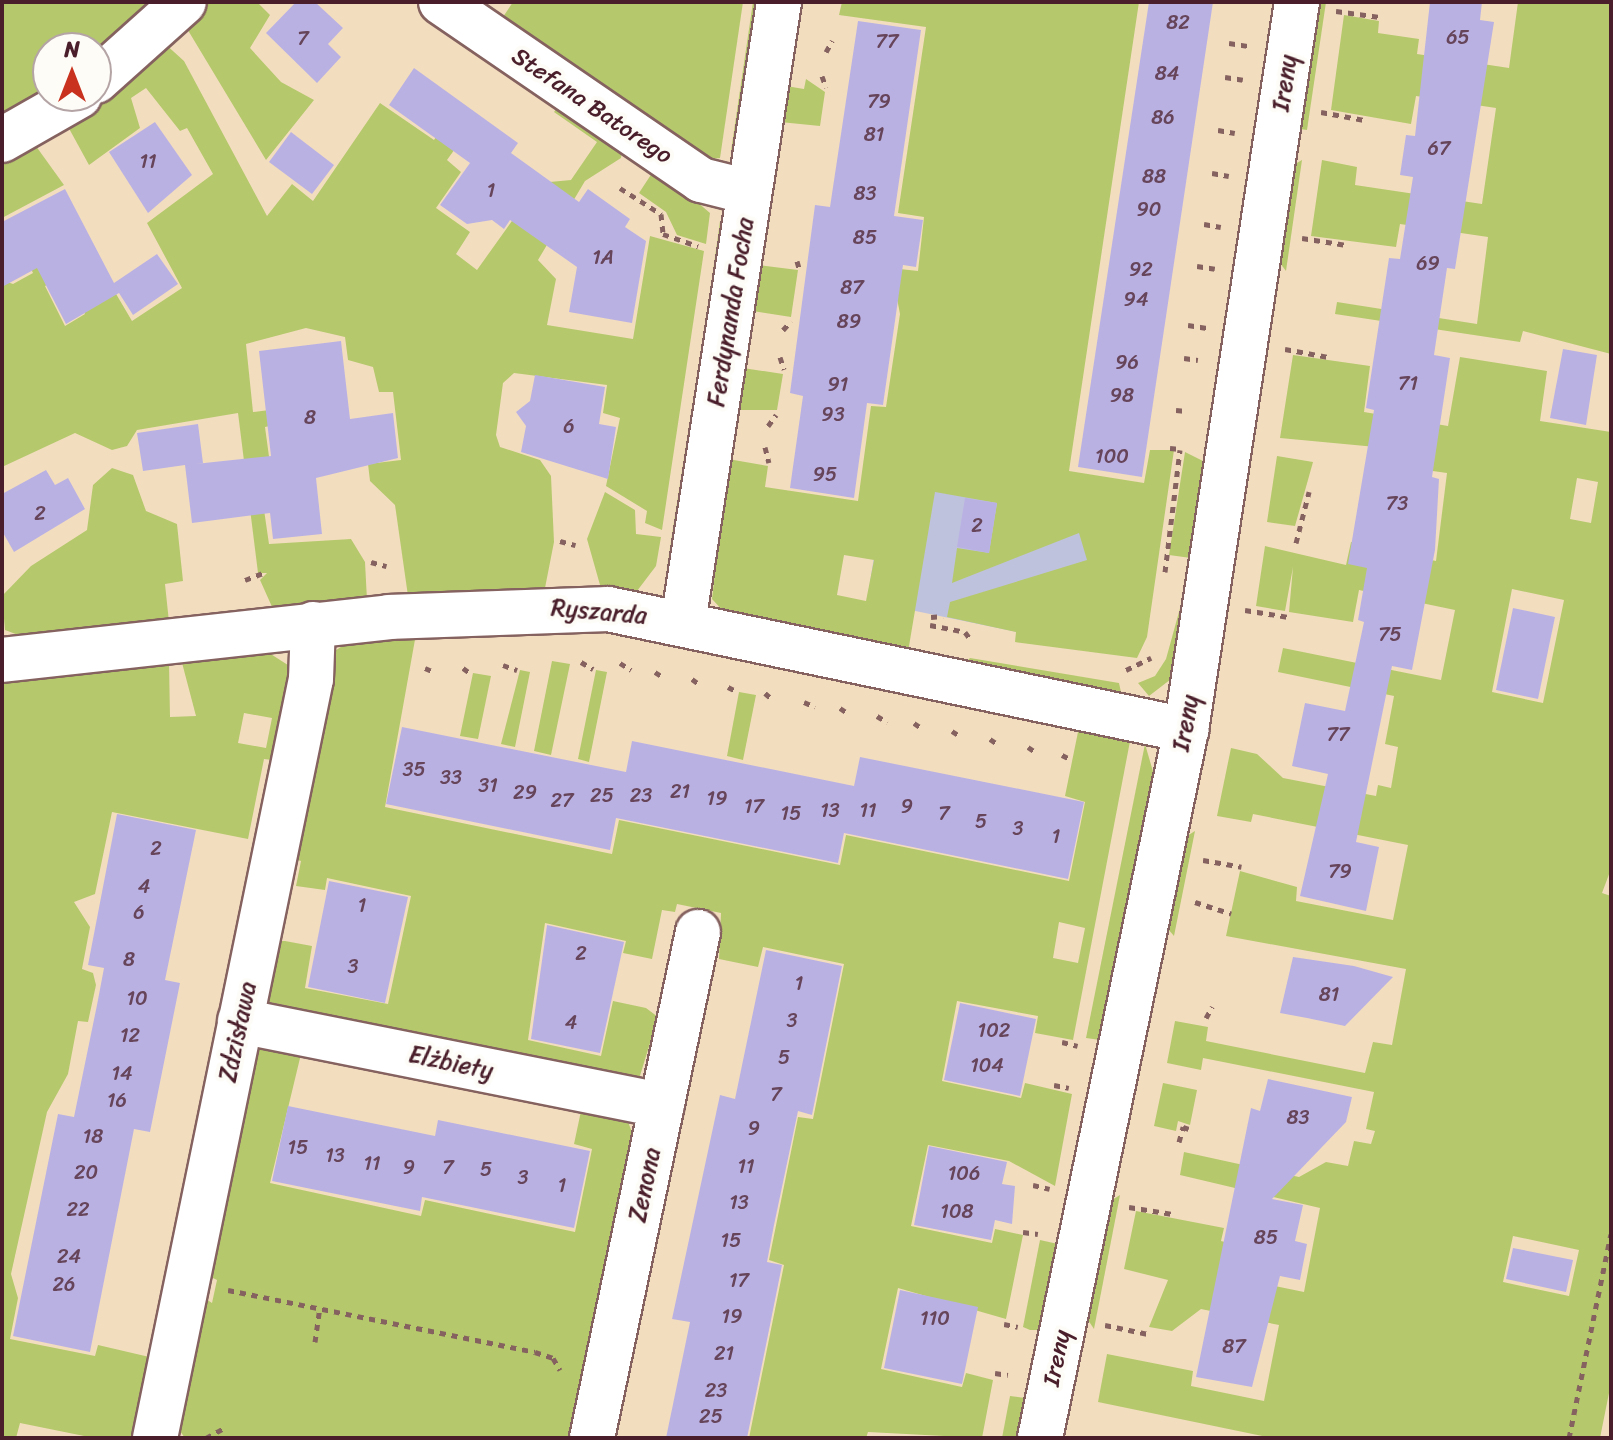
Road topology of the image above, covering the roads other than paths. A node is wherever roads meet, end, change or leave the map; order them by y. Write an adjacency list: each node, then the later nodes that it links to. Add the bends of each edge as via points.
1 (184, 2): 5 (street)
2 (441, 2): 8 (street, Stefana Batorego, via 701,180)
3 (779, 2): 8 (street, Ferdynanda Focha)
4 (1316, 6): 12 (street, Ireny)
5 (112, 67)
6 (51, 112): 7 (street)
7 (2, 140)
8 (749, 192): 9 (street, Ferdynanda Focha)
9 (683, 623): 10 (street, Ryszarda, via 550,607); 12 (street, Ryszarda)
10 (313, 624): 11 (street, Ryszarda); 14 (street, Zdzisława, via 311,679)
11 (2, 660)
12 (1186, 730): 18 (street, Ireny)
13 (698, 932): 15 (street, Zenona)
14 (240, 1021): 15 (street, Elżbiety); 16 (street, Zdzisława)
15 (662, 1105): 17 (street, Zenona)
16 (155, 1438)
17 (592, 1438)
18 (1040, 1438)

